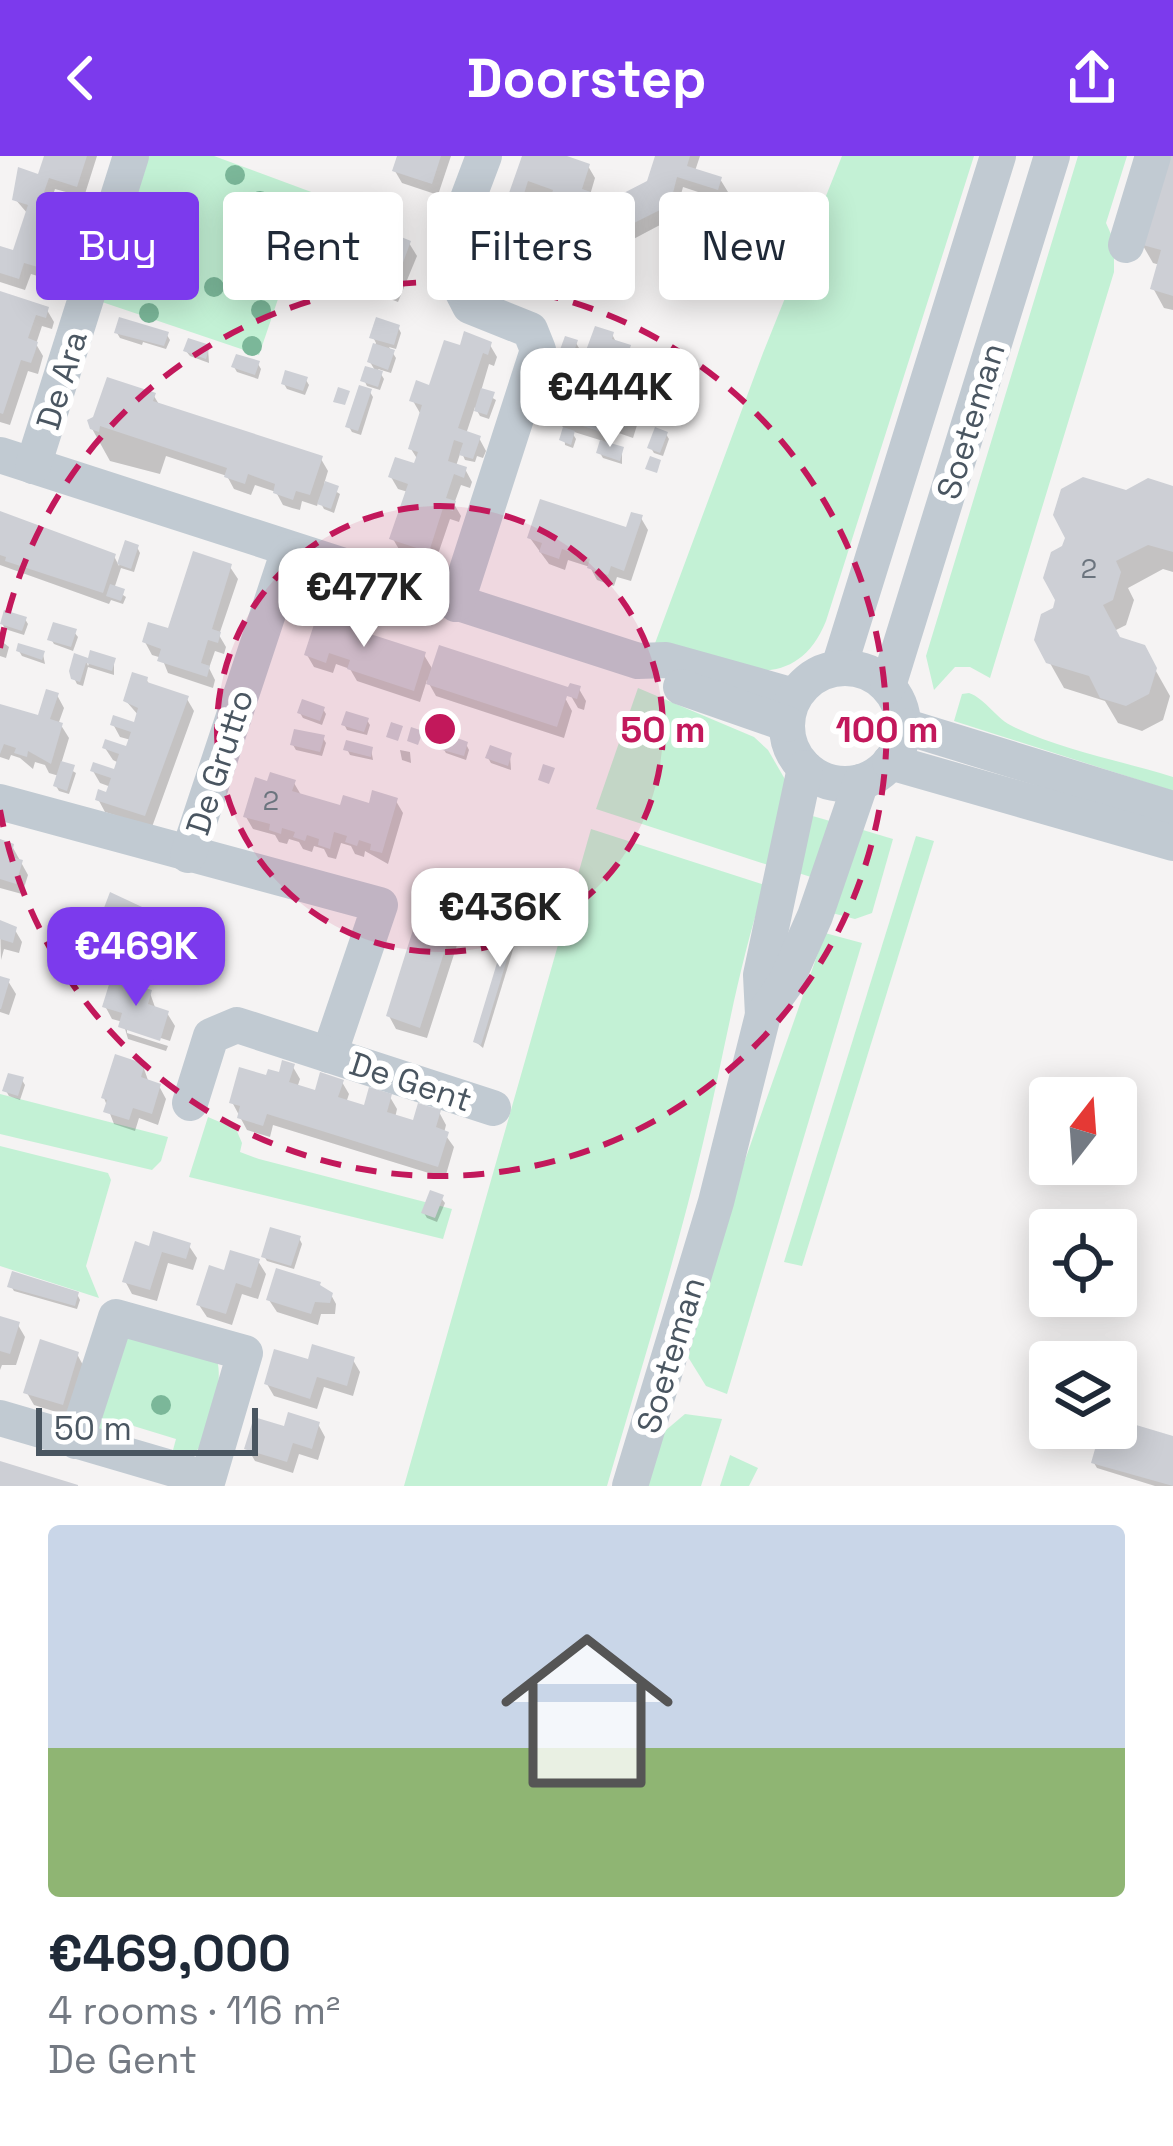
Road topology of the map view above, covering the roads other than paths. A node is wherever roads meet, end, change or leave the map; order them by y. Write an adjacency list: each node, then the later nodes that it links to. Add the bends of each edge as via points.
1 (131, 156): 7 (street, De Ara)
2 (484, 156): 9 (street, via 452,271 470,306 530,330 538,350)
3 (998, 156): 10 (street, Soeteman)
4 (1052, 156): 11 (street, Soeteman)
5 (1153, 156): 6 (street)
6 (1126, 245)
7 (17, 461): 8 (street)
8 (289, 550): 9 (street); 19 (street, De Grutto)
9 (456, 604): 12 (street, via 638,661 667,660)
10 (839, 668): 11 (street, via 866,671); 12 (street, via 813,677)
11 (888, 686): 13 (street)
12 (791, 710): 14 (street, via 788,740)
13 (903, 725): 15 (street, via 900,745); 17 (street)
14 (805, 768): 15 (street, via 831,782); 20 (street, Soeteman, via 761,975)
15 (876, 772): 18 (street); 20 (street, Soeteman, via 785,984)
16 (0, 802): 19 (street, De Grutto)
17 (1173, 809)
18 (1173, 843)
19 (188, 855): 21 (street, De Gent, via 380,905)
20 (764, 1015): 27 (street, Soeteman)
21 (329, 1055): 22 (street, De Gent, via 237,1025 211,1036); 23 (street, De Gent)
22 (190, 1103)
23 (493, 1108)
24 (0, 1418): 25 (street)
25 (76, 1441): 26 (street); 26 (street, via 116,1317 244,1353 208,1479)
26 (163, 1478)
27 (630, 1486)

